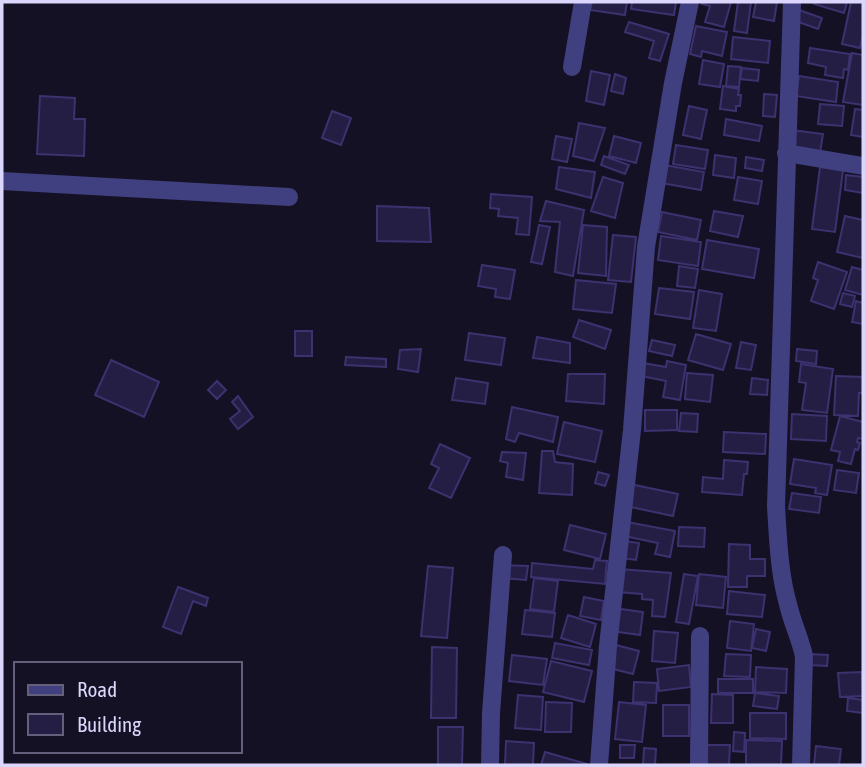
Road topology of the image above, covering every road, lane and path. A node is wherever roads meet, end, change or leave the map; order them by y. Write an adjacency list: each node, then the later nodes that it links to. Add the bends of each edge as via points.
1 (583, 2): 4 (street)
2 (690, 2): 12 (street, via 646,247)
3 (792, 2): 5 (street)
4 (572, 67)
5 (786, 153): 6 (street); 14 (street, via 776,506 786,600 804,656)
6 (863, 166)
7 (2, 181): 8 (street)
8 (289, 197)
9 (503, 555): 11 (street)
10 (700, 636): 13 (street)
11 (490, 765)
12 (599, 765)
13 (699, 765)
14 (802, 765)

